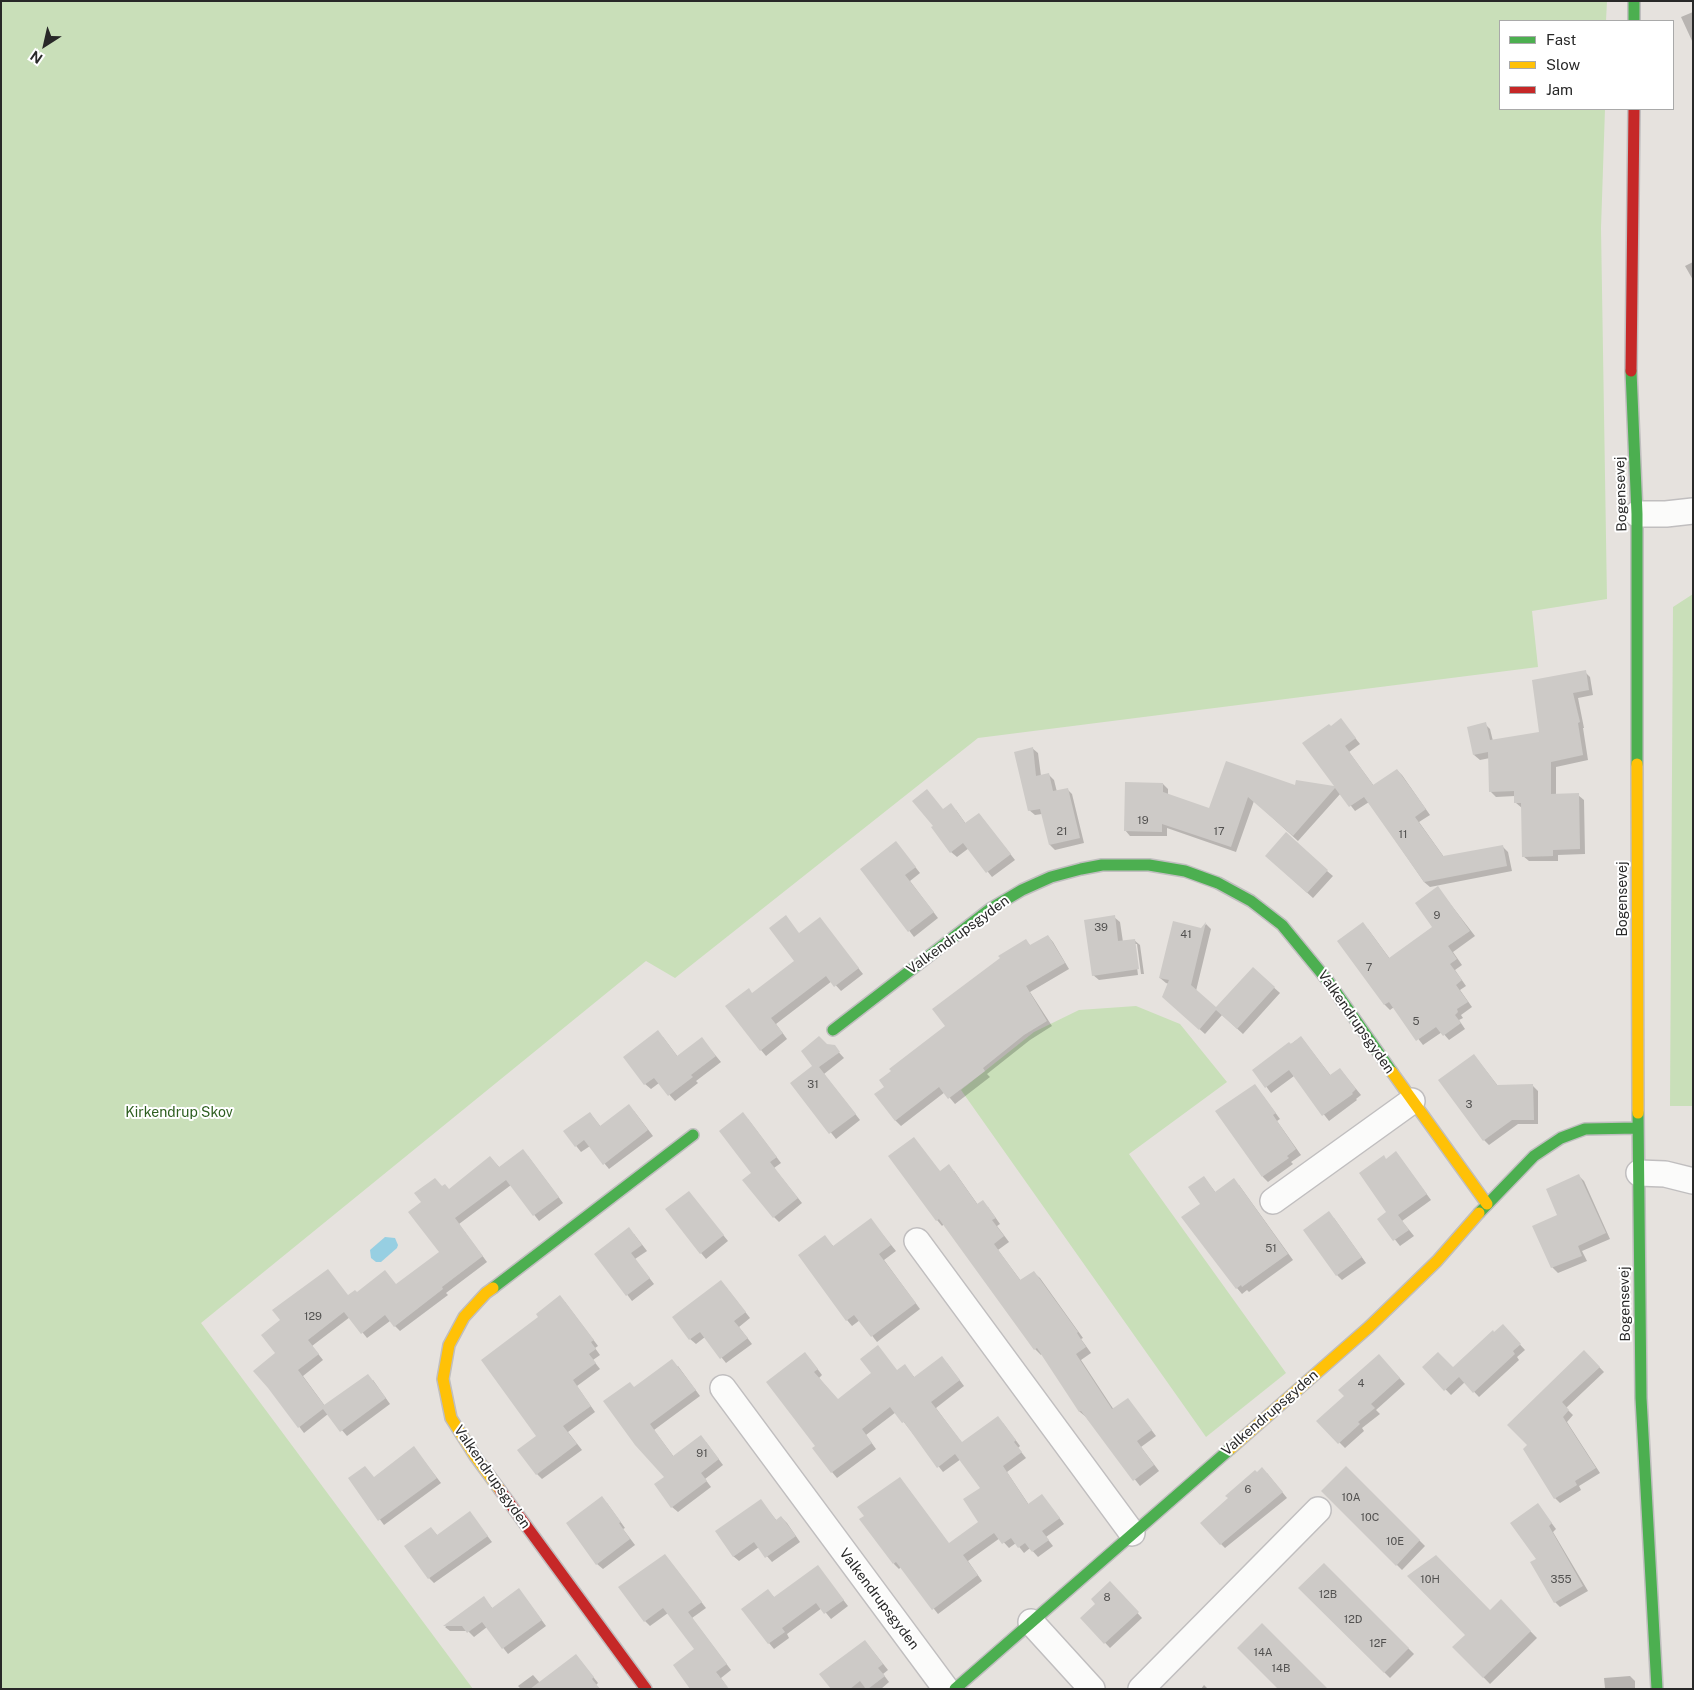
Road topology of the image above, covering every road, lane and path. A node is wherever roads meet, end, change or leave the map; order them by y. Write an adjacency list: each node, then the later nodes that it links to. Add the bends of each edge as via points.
1 (1634, 1): 2 (street)
2 (1634, 20)
3 (1634, 110): 5 (street, Bogensevej, via 1631,376)
4 (1693, 511): 5 (street)
5 (1637, 514): 8 (street, Bogensevej)
6 (832, 1030): 7 (street, Valkendrupsgyden, via 990,909 1022,890 1051,877 1081,869 1102,865 1149,865 1185,871 1218,883 1250,901 1282,925 1328,981)
7 (1412, 1101): 12 (street); 13 (street, Valkendrupsgyden)
8 (1638, 1128): 10 (street, Bogensevej); 13 (street, Valkendrupsgyden, via 1585,1129 1561,1138 1534,1156)
9 (693, 1134): 19 (street, Valkendrupsgyden, via 486,1292 464,1317 449,1345 443,1379 451,1418 475,1456)
10 (1639, 1173): 11 (street, via 1665,1174); 24 (street, Bogensevej, via 1641,1398)
11 (1693, 1181)
12 (1273, 1201)
13 (1487, 1204): 17 (street, Valkendrupsgyden, via 1437,1261 1369,1327)
14 (917, 1241): 17 (street)
15 (723, 1388): 20 (street, Valkendrupsgyden)
16 (1318, 1510): 23 (street)
17 (1132, 1533): 18 (street, Valkendrupsgyden)
18 (1031, 1622): 21 (street, Valkendrupsgyden); 22 (street)
19 (646, 1689)
20 (946, 1689)
21 (955, 1689)
22 (1092, 1689)
23 (1141, 1689)
24 (1657, 1689)

